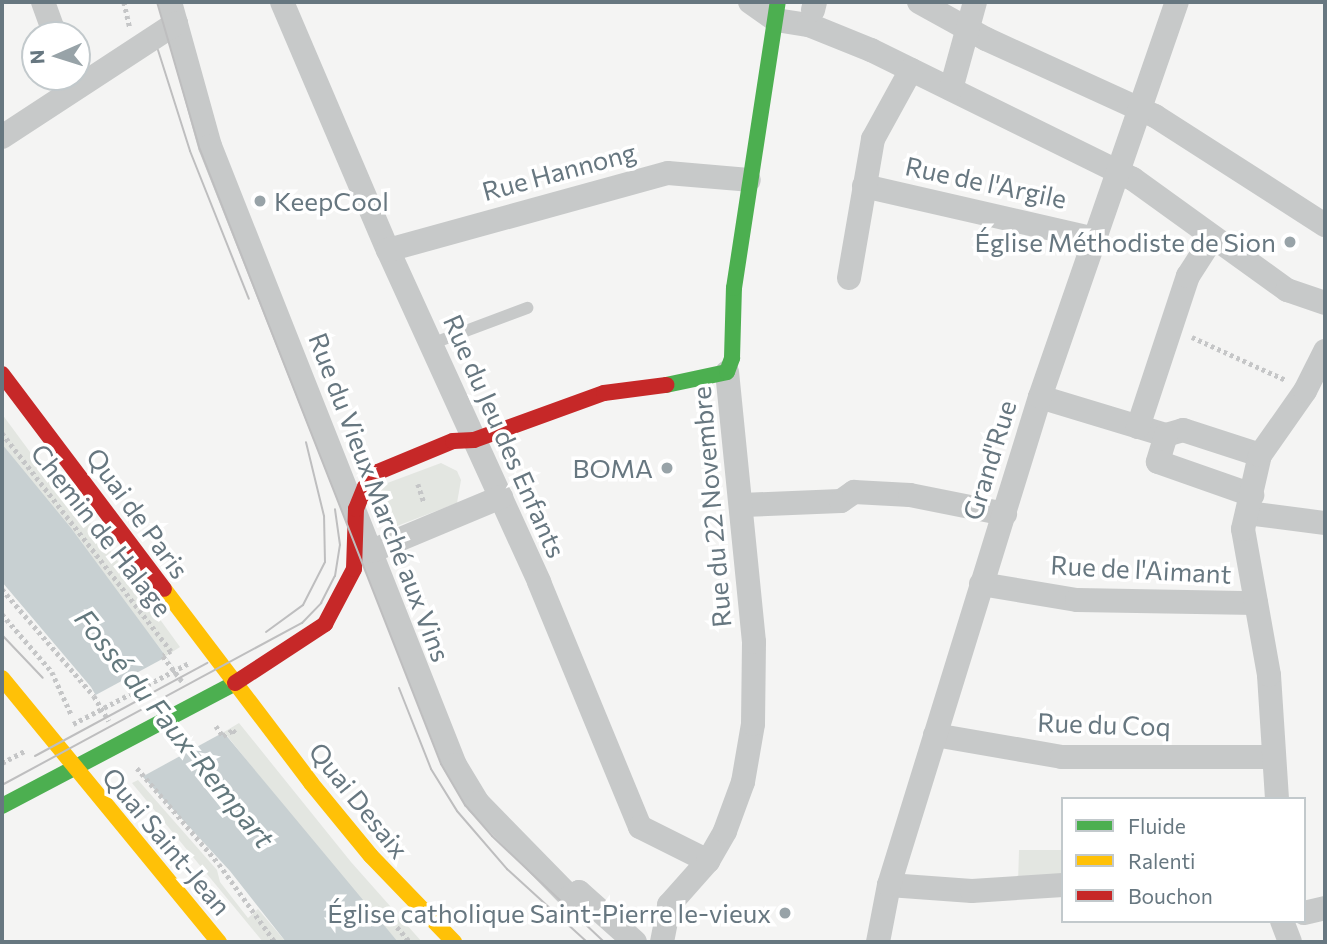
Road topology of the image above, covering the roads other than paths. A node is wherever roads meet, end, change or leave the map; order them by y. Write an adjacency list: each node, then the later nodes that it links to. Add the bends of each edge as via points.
1 (43, 2): 9 (street)
2 (282, 2): 23 (street, Rue du Jeu des Enfants)
3 (750, 2): 7 (street)
4 (919, 2): 10 (street)
5 (975, 2): 10 (street)
6 (1177, 2): 15 (street, Grand'Rue)
7 (777, 11): 12 (street); 18 (street, Rue du 22 Novembre)
8 (173, 13): 11 (street); 39 (street, Rue du Vieux Marché aux Vins, via 210,146)
9 (50, 21)
10 (970, 28): 13 (street); 15 (street)
11 (91, 70)
12 (911, 71): 13 (street); 19 (street, via 873,139)
13 (951, 89): 17 (street)
14 (62, 91): 16 (street)
15 (1139, 108): 17 (street, Grand'Rue); 20 (street)
16 (2, 137)
17 (1117, 173): 21 (street); 22 (street, Grand'Rue)
18 (749, 180): 23 (street, Rue Hannong, via 668,173 476,233); 29 (street, Rue du 22 Novembre)
19 (864, 186): 22 (street, Rue de l'Argile); 24 (street)
20 (1325, 225)
21 (1213, 237): 25 (street, via 1287,290); 32 (street, via 1188,276)
22 (1095, 239): 31 (street, Grand'Rue)
23 (388, 250): 27 (street, Rue du Jeu des Enfants)
24 (849, 278)
25 (1325, 303)
26 (527, 308): 27 (lane)
27 (431, 344): 34 (street, Rue du Jeu des Enfants)
28 (1325, 351): 35 (street, via 1305,391)
29 (727, 372): 34 (street, via 706,380 604,393); 38 (street, Rue du 22 Novembre)
30 (2, 374): 46 (street, Quai de Paris)
31 (1040, 397): 32 (street); 40 (street, Grand'Rue)
32 (1138, 427): 33 (street)
33 (1166, 435): 35 (street, via 1183,430); 37 (street, via 1158,462)
34 (474, 440): 36 (street, Rue du Jeu des Enfants); 39 (street, via 453,440 378,472 365,487)
35 (1260, 455): 37 (street)
36 (501, 497): 42 (street); 52 (street, Rue du Jeu des Enfants, via 640,827)
37 (1249, 504): 41 (street); 44 (street, via 1243,530)
38 (741, 505): 40 (street, via 841,501 854,492 910,495); 52 (street, Rue du 22 Novembre, via 754,642 753,724 734,808)
39 (356, 509): 42 (street, Rue du Vieux Marché aux Vins); 46 (street, via 354,569 326,624)
40 (1004, 514): 43 (street, Grand'Rue)
41 (1325, 523)
42 (372, 551): 60 (street, Rue du Vieux Marché aux Vins, via 440,731 478,803 570,897 579,892)
43 (981, 584): 44 (street, Rue de l'Aimant, via 1077,600); 47 (street, Grand'Rue)
44 (1256, 603): 48 (street, via 1269,675)
45 (2, 678): 49 (street, Quai Saint-Jean)
46 (233, 683): 49 (street); 59 (street, Quai Desaix, via 371,856)
47 (935, 735): 48 (street, Rue du Coq, via 1062,757); 53 (street, Grand'Rue)
48 (1273, 757): 50 (street)
49 (78, 771): 51 (street); 58 (street, Quai Saint-Jean)
50 (1277, 797)
51 (2, 806)
52 (703, 866): 61 (street, Rue du 22 Novembre, via 669,905)
53 (889, 885): 54 (street, via 972,891); 62 (street, Grand'Rue)
54 (1061, 885)
55 (1325, 908): 56 (street)
56 (1306, 913)
57 (1283, 923): 63 (street)
58 (219, 942)
59 (454, 942)
60 (635, 942)
61 (662, 942)
62 (878, 942)
63 (1290, 942)

